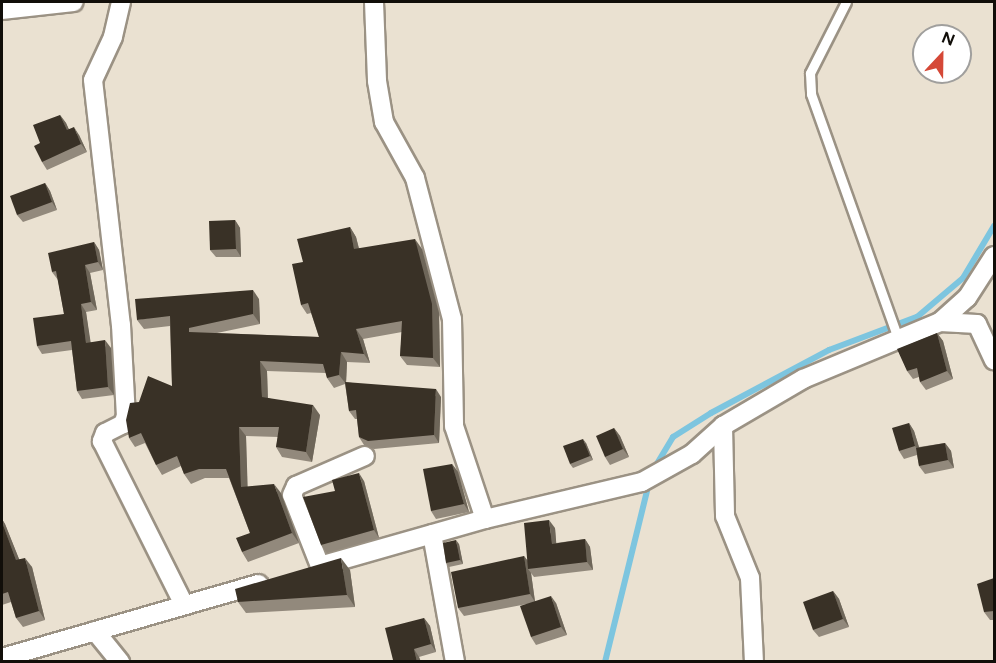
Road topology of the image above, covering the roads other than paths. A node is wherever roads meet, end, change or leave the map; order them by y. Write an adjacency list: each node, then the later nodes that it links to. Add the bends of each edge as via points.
1 (74, 2): 5 (street)
2 (121, 2): 17 (street, via 113,36 93,80 121,325 126,416 123,424 105,433 102,441)
3 (374, 2): 12 (street, via 377,81 384,122 415,178 452,319 454,426)
4 (846, 2): 8 (lane, via 810,73 811,94)
5 (2, 10)
6 (994, 256): 7 (street, via 967,298)
7 (940, 322): 8 (street); 9 (street, via 977,324)
8 (896, 334): 10 (street, via 803,379)
9 (994, 360)
10 (723, 426): 12 (street, via 692,454 642,482); 22 (street, via 724,516 750,578)
11 (365, 456): 14 (street, via 296,486 292,495)
12 (484, 519): 13 (street)
13 (432, 534): 14 (street); 21 (street)
14 (320, 566): 15 (street)
15 (297, 573)
16 (274, 579): 17 (street)
17 (184, 605): 18 (street)
18 (95, 631): 19 (street); 20 (street)
19 (2, 657)
20 (120, 662)
21 (455, 662)
22 (754, 662)

